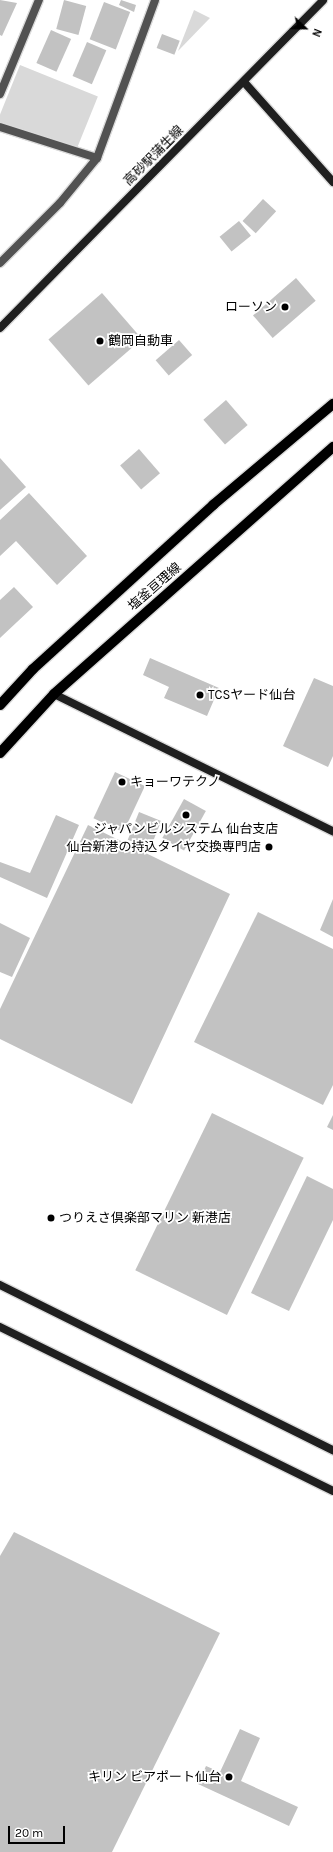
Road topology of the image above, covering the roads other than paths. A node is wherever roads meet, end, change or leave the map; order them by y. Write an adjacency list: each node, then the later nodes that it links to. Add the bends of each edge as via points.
1 (39, 0): 5 (street)
2 (155, 0): 7 (street)
3 (323, 0): 4 (street, 高砂駅蒲生線)
4 (244, 82): 8 (street); 10 (street, 高砂駅蒲生線)
5 (0, 94)
6 (0, 127): 7 (street)
7 (96, 158): 9 (street, via 60,202)
8 (333, 182)
9 (0, 262)
10 (0, 328)
11 (333, 404): 14 (main road, 塩釜亘理線, via 213,505 34,669)
12 (333, 447): 13 (main road, 塩釜亘理線)
13 (54, 694): 15 (main road, 塩釜亘理線); 16 (street)
14 (0, 705)
15 (0, 753)
16 (333, 831)
17 (0, 1285): 19 (street)
18 (0, 1327): 20 (street)
19 (333, 1450)
20 (333, 1491)

